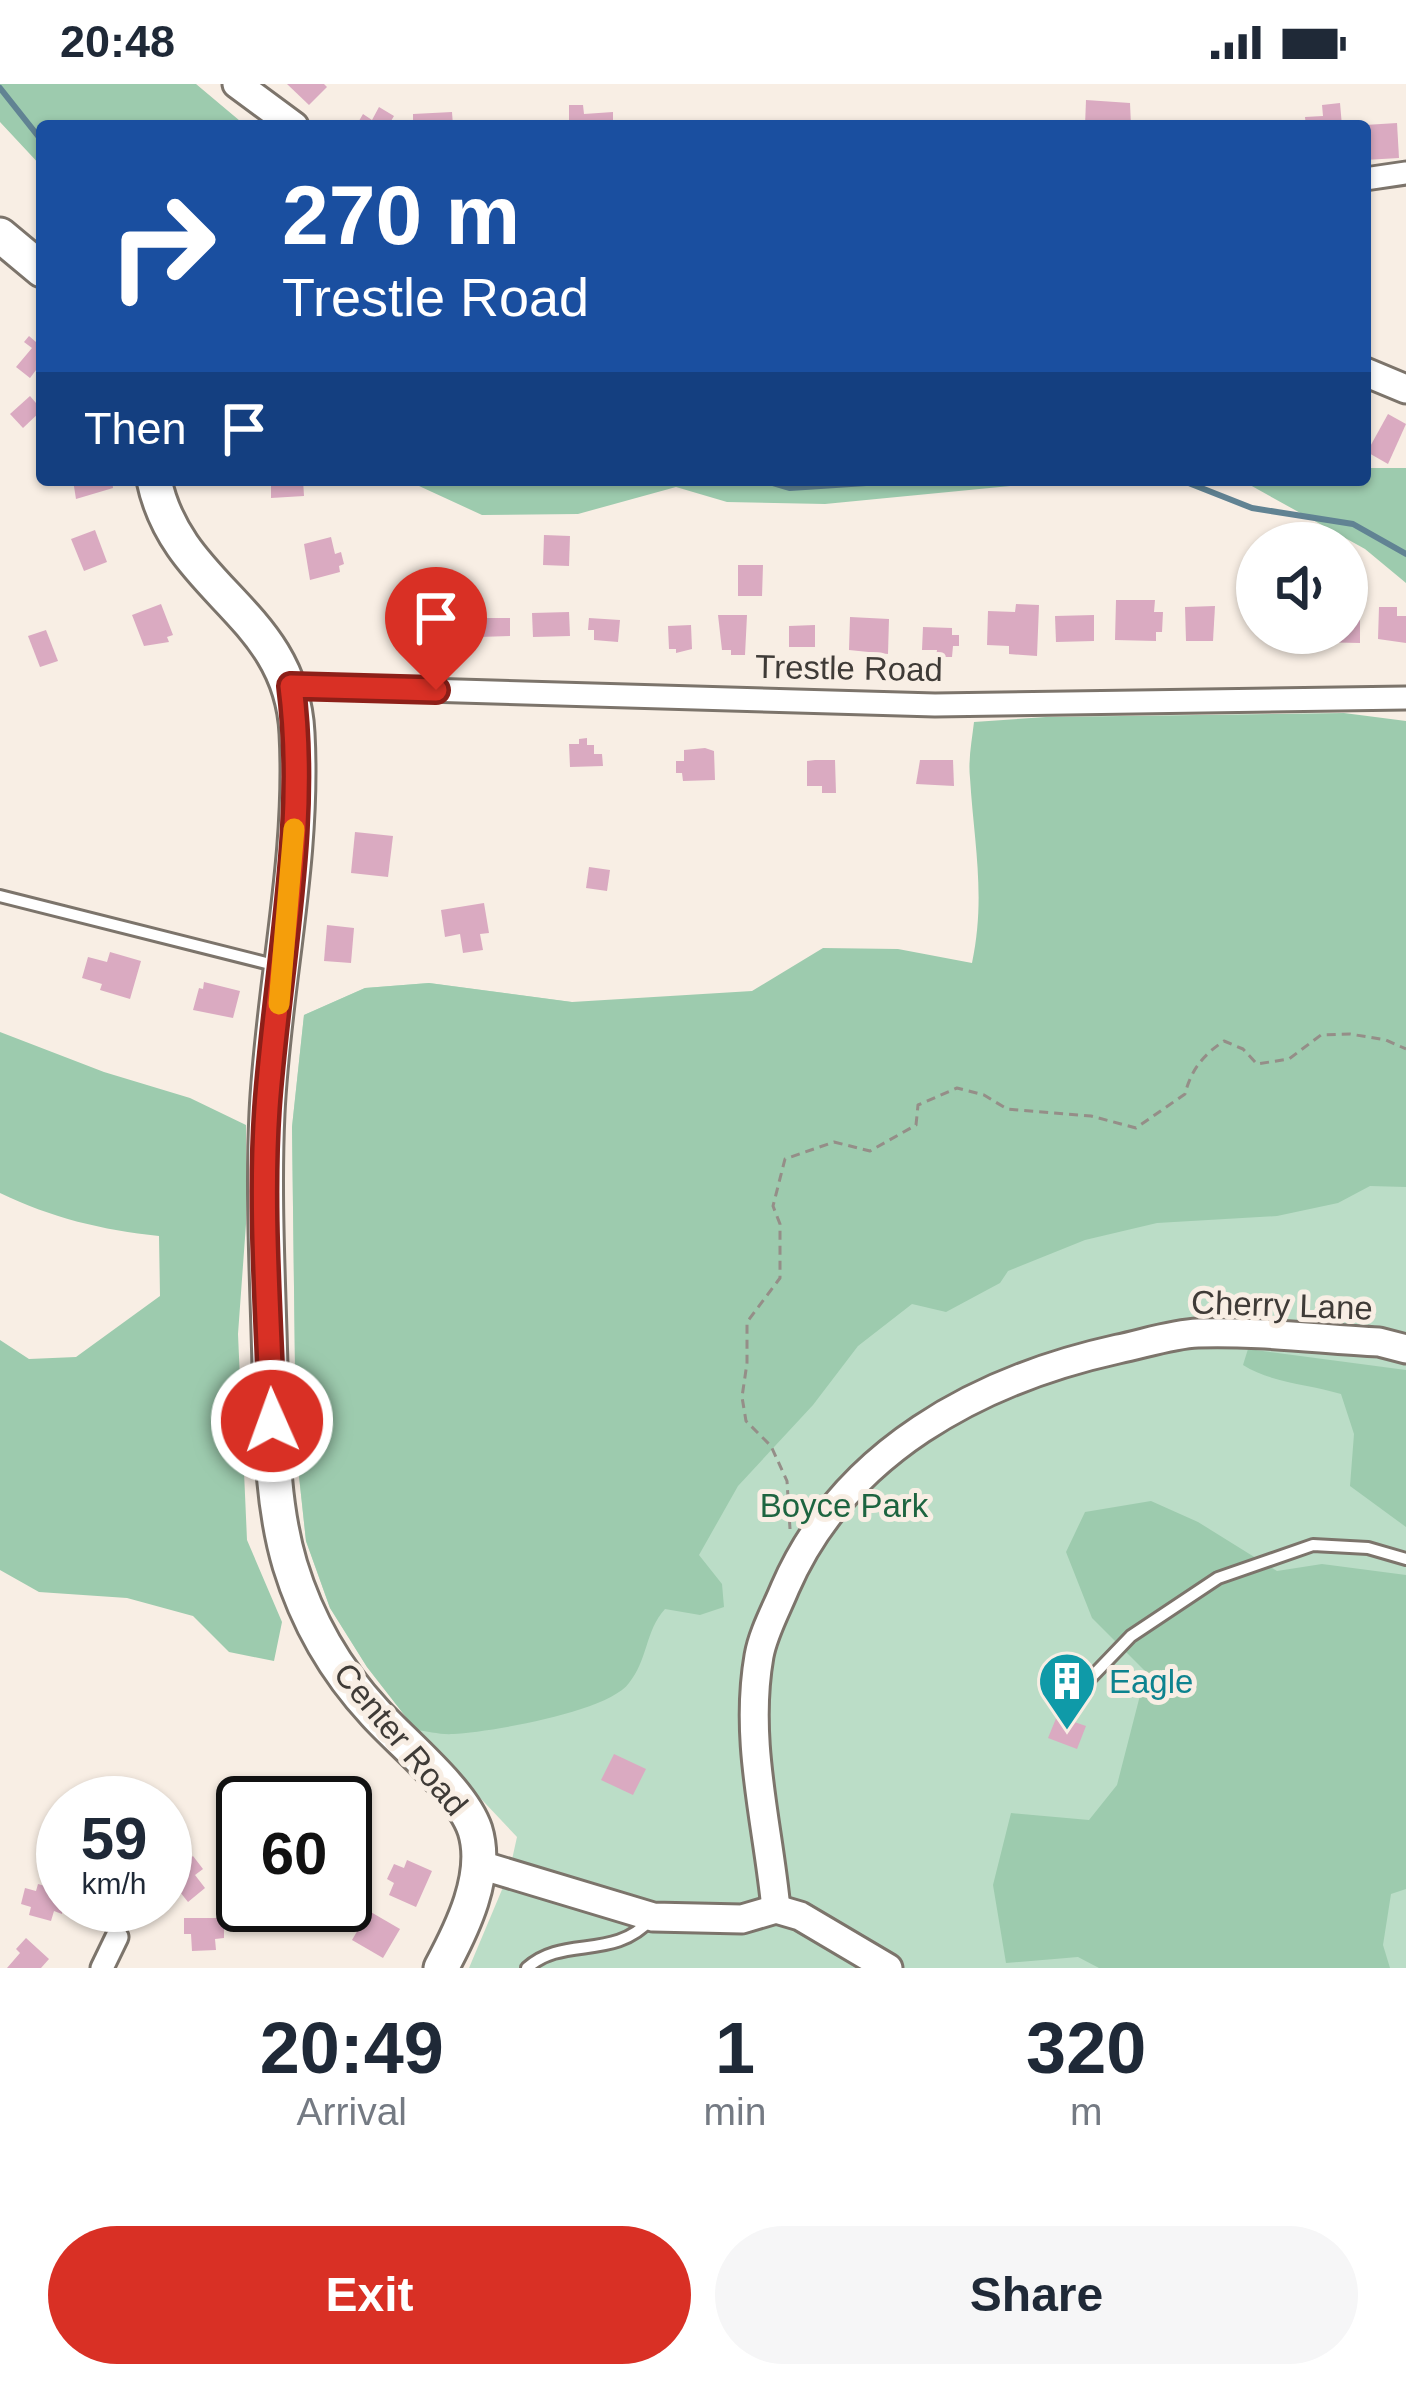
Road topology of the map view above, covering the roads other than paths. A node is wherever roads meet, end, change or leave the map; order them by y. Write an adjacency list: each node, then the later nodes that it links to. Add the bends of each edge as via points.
1 (237, 84): 2 (street)
2 (286, 120)
3 (1406, 173): 4 (street)
4 (1371, 178)
5 (0, 235): 6 (main road)
6 (36, 265)
7 (1371, 374): 8 (street)
8 (1406, 389)
9 (156, 486): 10 (main road, Center Road, via 187,556 259,628)
10 (291, 686): 11 (street, Trestle Road, via 935,704); 13 (main road, Center Road, via 296,810)
11 (1406, 698)
12 (0, 896): 13 (lane)
13 (283, 967): 17 (main road, Center Road, via 267,1112 279,1522 319,1636 349,1683 470,1818)
14 (1406, 1349): 18 (street, Cherry Lane, via 1194,1333 1090,1355 1007,1383 912,1433 867,1469 797,1561 759,1655 754,1736)
15 (1406, 1559): 16 (lane, via 1312,1545 1218,1578 1131,1636)
16 (1082, 1688)
17 (477, 1864): 19 (street); 22 (main road, Center Road, via 473,1898)
18 (776, 1909): 19 (street, via 742,1919); 24 (street)
19 (653, 1917): 23 (lane, via 638,1935 612,1946 562,1952)
20 (117, 1937): 21 (street)
21 (102, 1968)
22 (441, 1968)
23 (527, 1968)
24 (888, 1968)

